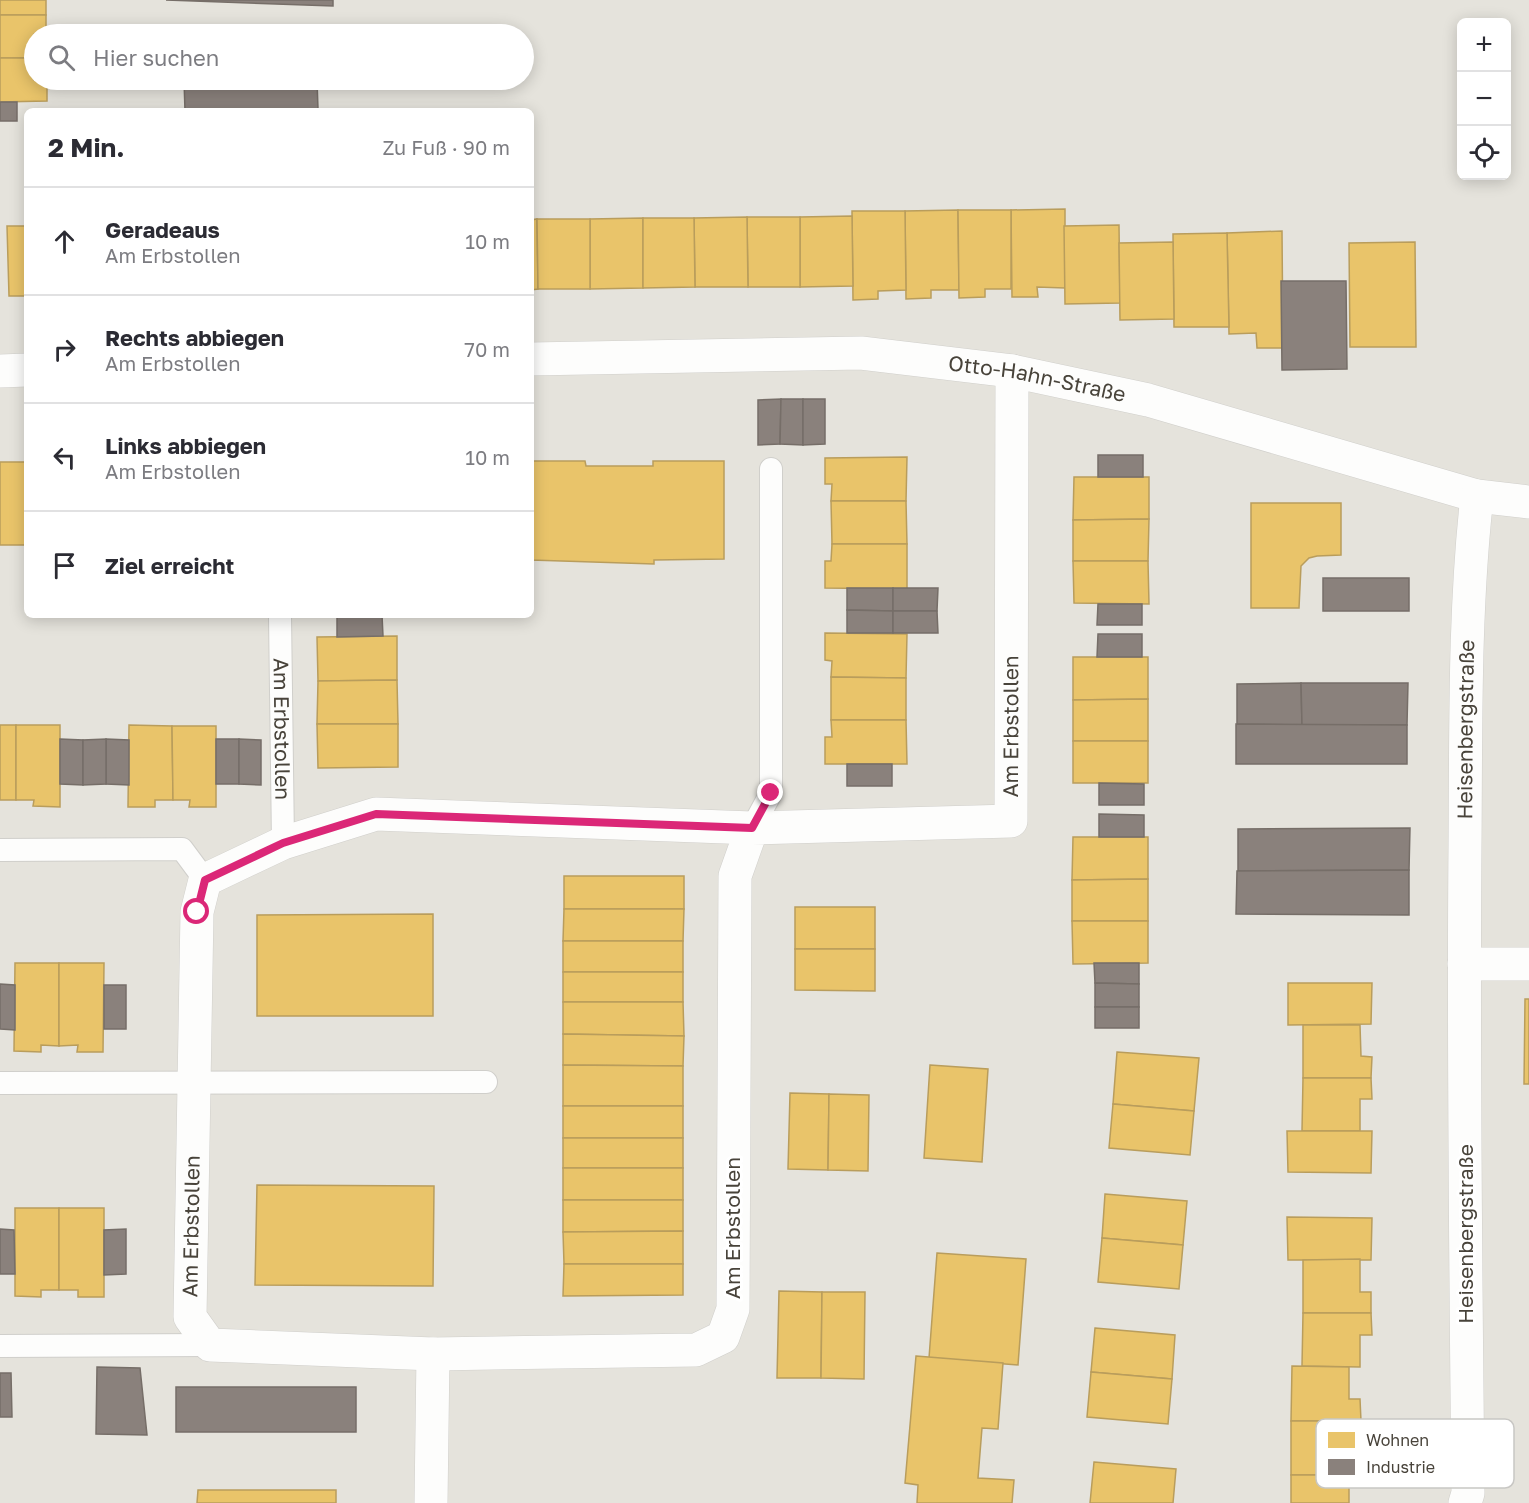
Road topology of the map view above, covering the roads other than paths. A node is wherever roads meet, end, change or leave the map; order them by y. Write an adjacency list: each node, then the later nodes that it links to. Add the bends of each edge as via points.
1 (534, 359): 4 (street, Otto-Hahn-Straße, via 861,353)
2 (24, 370): 3 (street)
3 (0, 371)
4 (1012, 371): 6 (street, Otto-Hahn-Straße, via 1148,400); 9 (street, Am Erbstollen, via 1011,821)
5 (771, 469): 9 (lane, Am Erbstollen, via 771,793)
6 (1477, 496): 7 (street, Otto-Hahn-Straße); 13 (street, Heisenbergstraße, via 1470,559)
7 (1529, 502)
8 (280, 618): 10 (lane, Am Erbstollen)
9 (752, 828): 10 (street, Am Erbstollen, via 376,814); 20 (street, Am Erbstollen, via 735,876 733,1309 723,1337 696,1350)
10 (283, 843): 12 (street, Am Erbstollen)
11 (0, 849): 12 (lane, via 182,849)
12 (205, 880): 17 (street, Am Erbstollen, via 197,912)
13 (1464, 964): 14 (street); 21 (street, Heisenbergstraße)
14 (1529, 964)
15 (486, 1082): 17 (lane)
16 (0, 1083): 17 (lane)
17 (196, 1083): 18 (street, Am Erbstollen, via 190,1317)
18 (210, 1345): 19 (lane); 20 (street, Am Erbstollen)
19 (0, 1346)
20 (433, 1354): 23 (street)
21 (1467, 1419)
22 (1468, 1488): 24 (street, Heisenbergstraße)
23 (431, 1503)
24 (1465, 1503)

